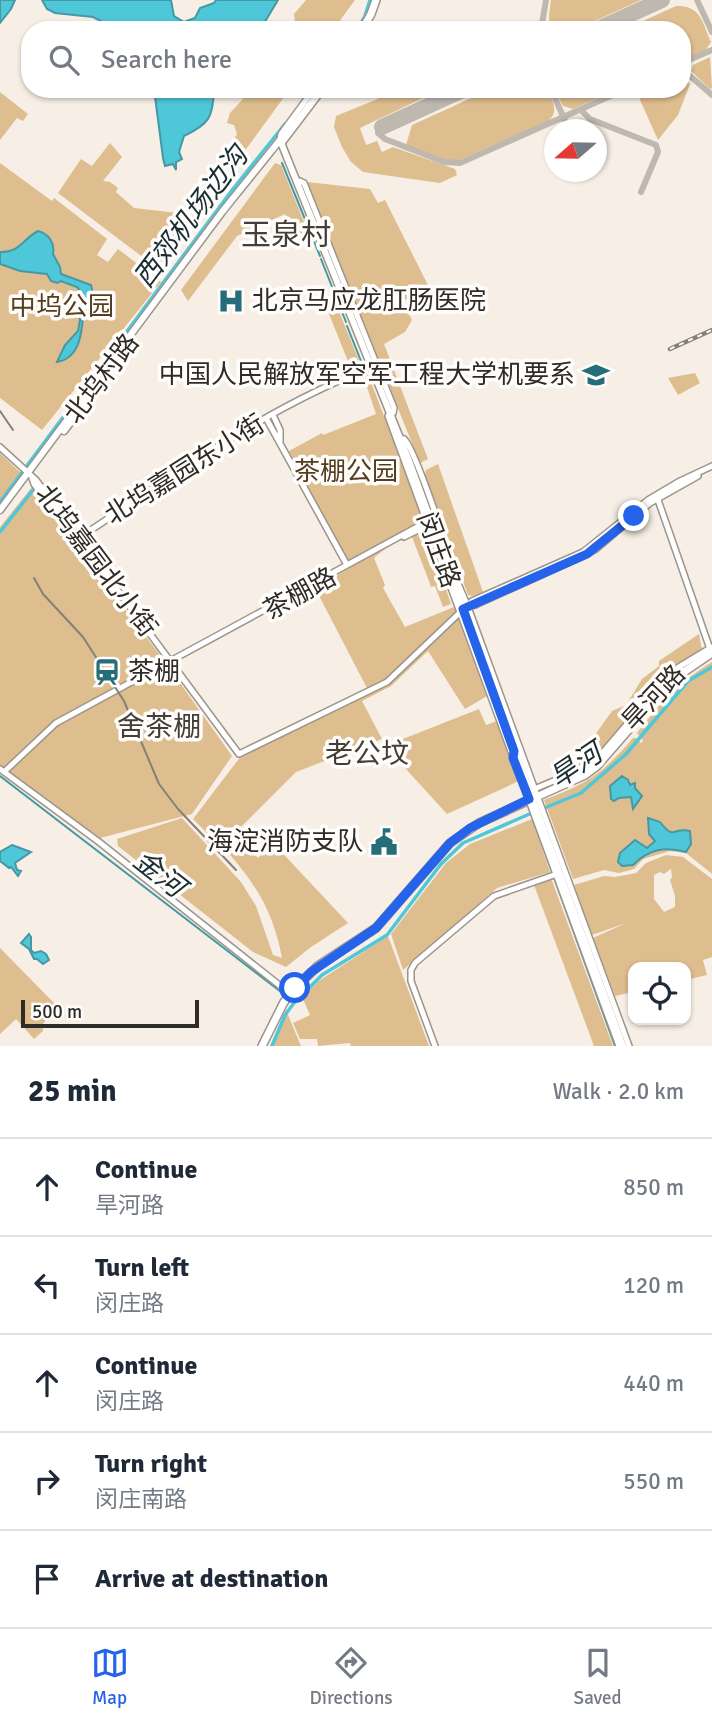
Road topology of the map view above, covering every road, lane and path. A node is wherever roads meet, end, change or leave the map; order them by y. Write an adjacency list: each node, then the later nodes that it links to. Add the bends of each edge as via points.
1 (377, 0): 2 (main road)
2 (370, 21)
3 (312, 98): 4 (main road, 北坞村路)
4 (282, 139): 5 (main road, 闵庄路); 14 (main road, 北坞村路); 14 (main road, 北坞村路, via 222,212)
5 (298, 181): 6 (main road, 闵庄路); 7 (main road, 闵庄路)
6 (370, 368): 7 (main road, 闵庄路); 8 (street, 北坞嘉园东小街)
7 (391, 412): 10 (main road, 闵庄路); 18 (main road, 闵庄路)
8 (272, 415): 9 (street, 北坞嘉园东小街); 11 (street)
9 (265, 418): 11 (street); 19 (street, 北坞嘉园东小街)
10 (404, 439): 18 (main road, 闵庄路); 20 (street, 闵庄路)
11 (280, 441): 21 (street)
12 (0, 447): 14 (street, 北坞嘉园北小街)
13 (712, 468): 15 (street)
14 (29, 473): 16 (main road, 北坞村路); 17 (main road, 北坞村路); 19 (street, 北坞嘉园北小街)
15 (657, 497): 22 (street, via 587,554); 23 (street)
16 (0, 510)
17 (0, 516)
18 (430, 520): 20 (main road, 闵庄路); 21 (street, 茶棚路, via 425,527); 22 (main road, 闵庄路)
19 (78, 539): 25 (street, 北坞嘉园北小街)
20 (448, 556): 22 (main road, 闵庄路)
21 (348, 566): 25 (street, 茶棚路)
22 (465, 608): 25 (street, 北坞嘉园北小街, via 387,682 239,754); 28 (main road, 闵庄路); 28 (main road, 闵庄路, via 514,754)
23 (711, 650): 26 (main road, 旱河路); 28 (street, 旱河路, via 668,676 598,758)
24 (712, 658): 26 (main road, 旱河路)
25 (171, 662): 27 (street, 茶棚路, via 52,725)
26 (688, 671): 28 (main road, 旱河路, via 600,769)
27 (2, 771): 32 (street, via 99,842)
28 (534, 799): 29 (main road); 32 (main road, 旱河路, via 470,828 450,843 386,919 311,972)
29 (539, 813): 30 (main road); 31 (main road); 35 (street)
30 (555, 874): 31 (street); 34 (street, via 494,896 415,963 411,981); 35 (main road)
31 (567, 885): 35 (main road)
32 (289, 998): 33 (main road, 旱河路)
33 (264, 1046)
34 (435, 1046)
35 (624, 1046)

